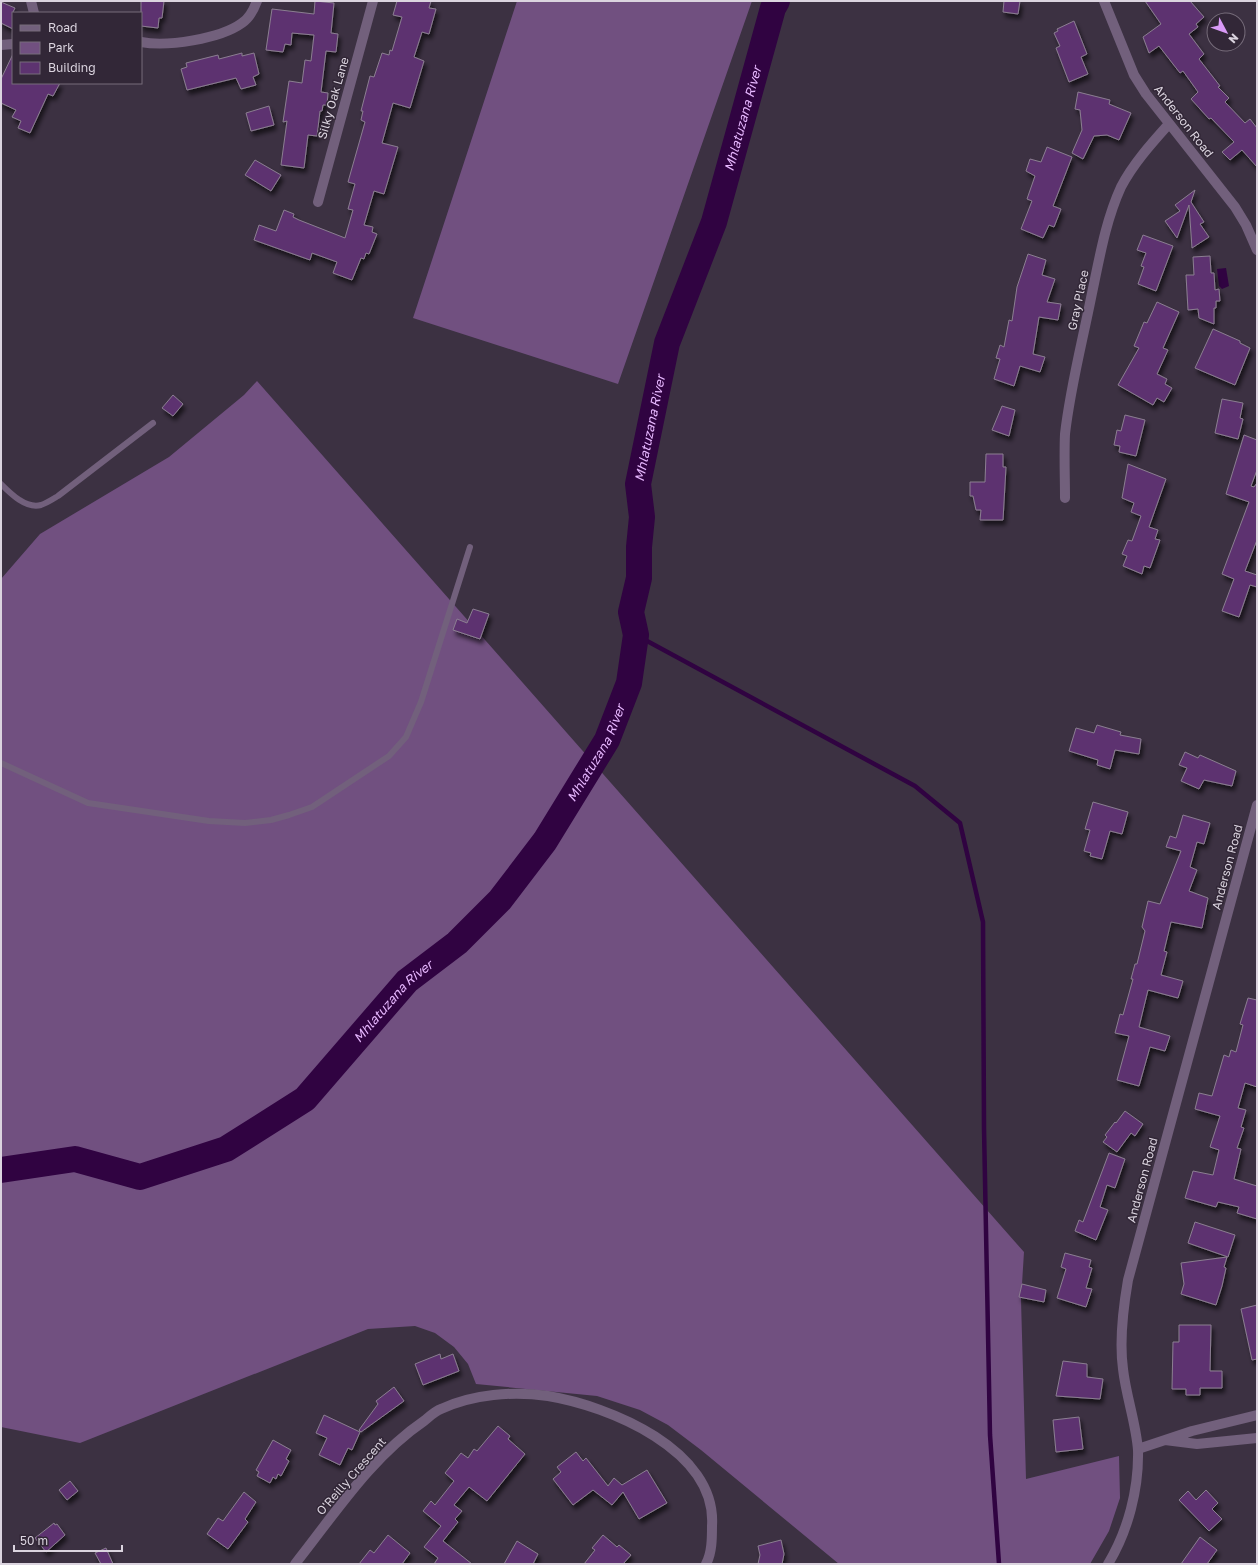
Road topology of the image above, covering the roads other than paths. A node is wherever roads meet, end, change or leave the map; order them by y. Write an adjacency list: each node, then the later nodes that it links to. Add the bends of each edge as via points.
1 (31, 1): 5 (street)
2 (257, 1): 6 (street, via 252,13 242,23 226,31 180,43 163,45)
3 (373, 1): 10 (street, Silky Oak Lane)
4 (1104, 1): 9 (street, Anderson Road, via 1134,75)
5 (34, 12)
6 (142, 42)
7 (12, 44): 8 (street)
8 (1, 45)
9 (1168, 125): 11 (street, Anderson Road, via 1235,207); 14 (street, Gray Place, via 1137,161 1112,208 1076,372 1066,433)
10 (318, 202)
11 (1257, 250)
12 (153, 423): 13 (lane, via 58,496 42,505 33,506 22,502)
13 (1, 484)
14 (1065, 498)
15 (470, 547): 16 (lane, via 420,702 406,737 389,756 312,806 271,820 245,823 209,821 88,803)
16 (1, 763)
17 (1257, 805): 21 (street, Anderson Road, via 1128,1280 1122,1332 1123,1368)
18 (1257, 1415): 20 (street)
19 (1257, 1438): 20 (street, via 1197,1444)
20 (1163, 1440): 21 (street)
21 (1138, 1449): 24 (street, Anderson Road, via 1128,1521)
22 (295, 1564): 23 (street, O'Reilly Crescent, via 381,1457 409,1431 440,1409 470,1399 505,1394 547,1396 607,1412 647,1430 669,1445 704,1486 713,1514 710,1552)
23 (706, 1564)
24 (1108, 1564)

